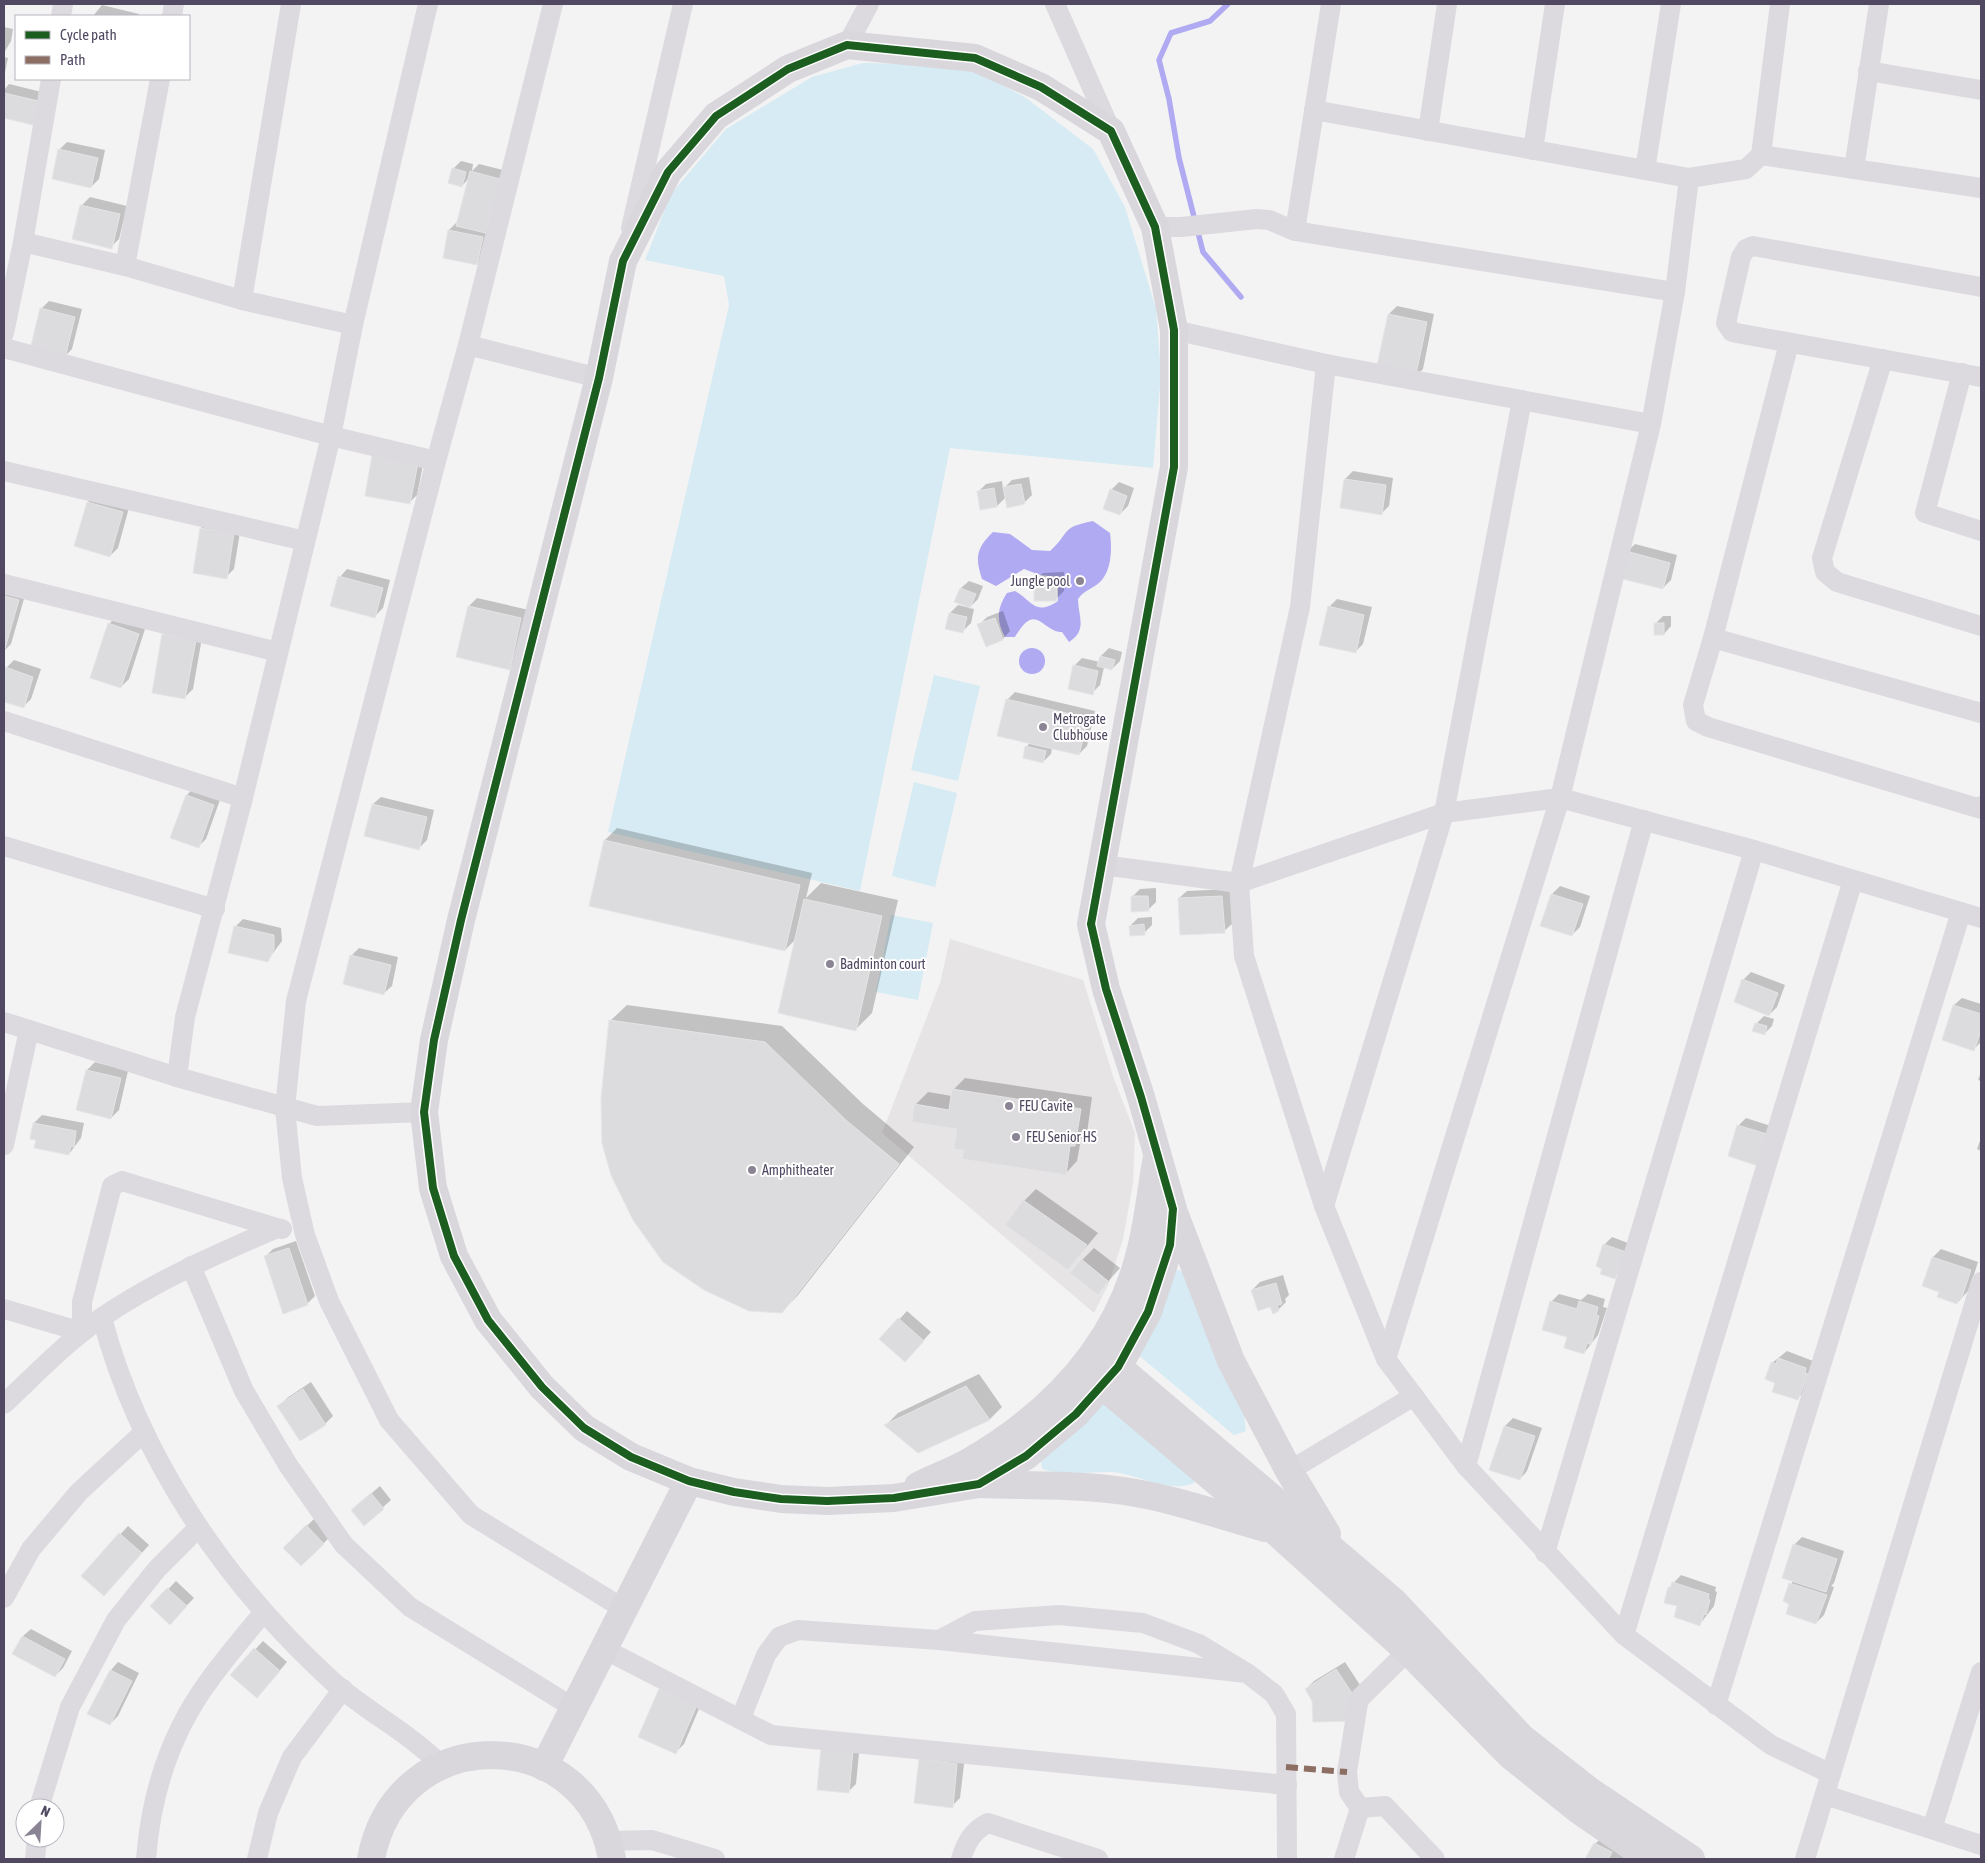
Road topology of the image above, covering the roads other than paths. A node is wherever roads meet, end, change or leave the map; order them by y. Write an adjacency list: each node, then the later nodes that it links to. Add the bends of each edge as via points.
1 (291, 4): 34 (street)
2 (428, 4): 35 (street)
3 (553, 4): 39 (street)
4 (683, 4): 30 (street)
5 (869, 4): 13 (street)
6 (1331, 4): 18 (street)
7 (1447, 4): 20 (street)
8 (1555, 4): 21 (street)
9 (1671, 4): 24 (street)
10 (1780, 4): 22 (street)
11 (1879, 4): 14 (street)
12 (1060, 5): 19 (street)
13 (847, 45): 19 (street, via 975,58 1041,87); 30 (street, via 788,69 716,116 668,172)
14 (1868, 71): 17 (street); 23 (street)
15 (50, 80): 29 (street)
16 (160, 80): 31 (street)
17 (1981, 90)
18 (1314, 110): 20 (street); 28 (street)
19 (1111, 130): 27 (street)
20 (1428, 131): 21 (street)
21 (1533, 150): 24 (street)
22 (1760, 155): 23 (street); 25 (street, via 1746,169)
23 (1854, 169): 26 (street)
24 (1645, 170): 25 (street)
25 (1689, 178): 33 (street)
26 (1981, 188)
27 (1168, 227): 28 (street, via 1257,219 1269,220); 36 (street)
28 (1295, 231): 33 (street)
29 (23, 242): 31 (street); 37 (street)
30 (623, 261): 45 (street)
31 (125, 266): 34 (street)
32 (1981, 287): 38 (street, via 1754,246 1746,249 1741,257 1726,323 1732,332)
33 (1675, 292): 47 (street)
34 (242, 300): 35 (street)
35 (353, 325): 48 (street)
36 (1174, 330): 42 (street); 66 (street, via 1174,467)
37 (4, 333)
38 (1788, 343): 41 (street); 55 (street)
39 (468, 345): 45 (street); 49 (street)
40 (4, 348): 48 (street)
41 (1884, 359): 43 (street); 54 (street, via 1822,558 1825,572 1837,582)
42 (1326, 364): 46 (street); 68 (street, via 1300,606)
43 (1962, 373): 44 (street); 51 (street, via 1926,513)
44 (1981, 376)
45 (599, 378): 76 (street, via 461,920 434,1040)
46 (1522, 400): 47 (street); 62 (street)
47 (1651, 424): 60 (street)
48 (330, 436): 49 (street); 52 (street)
49 (436, 461): 75 (street, via 296,1001)
50 (4, 471): 52 (street)
51 (1981, 531)
52 (304, 541): 56 (street)
53 (4, 584): 56 (street)
54 (1981, 626)
55 (1713, 638): 57 (street); 61 (street, via 1693,705 1696,721 1981,809)
56 (278, 652): 59 (street)
57 (1981, 713)
58 (4, 721): 59 (street)
59 (243, 798): 69 (street)
60 (1560, 798): 62 (street); 63 (street); 88 (street)
61 (1981, 806)
62 (1444, 813): 68 (street); 79 (street)
63 (1644, 820): 65 (street); 93 (street)
64 (4, 846): 69 (street)
65 (1754, 850): 67 (street); 101 (street)
66 (1102, 865): 68 (street); 78 (street, via 1091,924 1106,989)
67 (1853, 880): 70 (street); 105 (street)
68 (1238, 883): 79 (street, via 1244,956)
69 (215, 909): 74 (street, via 185,1018)
70 (1961, 912): 71 (street); 112 (street)
71 (1981, 918)
72 (4, 1022): 73 (street)
73 (29, 1030): 74 (street); 77 (street)
74 (177, 1077): 75 (street)
75 (285, 1108): 76 (street, via 317,1116); 82 (street, via 292,1178)
76 (424, 1112): 95 (street, via 433,1188 454,1256 488,1320 542,1387 584,1428 631,1457)
77 (4, 1145)
78 (1157, 1156): 80 (street); 89 (street, via 1142,1249)
79 (1324, 1206): 88 (street)
80 (1173, 1209): 89 (street, via 1170,1245 1148,1312); 94 (street, via 1232,1361)
81 (277, 1228): 82 (street); 83 (street); 87 (street, via 122,1181 112,1186 82,1302)
82 (305, 1235): 103 (street, via 329,1301 389,1420 471,1515)
83 (191, 1266): 86 (street); 113 (street, via 244,1390 288,1465 344,1545 410,1607)
84 (1980, 1290): 117 (street)
85 (4, 1309): 87 (street)
86 (102, 1318): 87 (street); 92 (street, via 109,1346)
87 (82, 1332): 91 (street)
88 (1386, 1359): 90 (street)
89 (1101, 1368): 96 (street, via 1076,1414 1026,1456); 97 (street, via 1016,1432 968,1463); 99 (street); 100 (street)
90 (1414, 1396): 93 (street); 94 (street)
91 (4, 1404)
92 (144, 1432): 98 (street); 102 (street, via 79,1492 32,1549)
93 (1466, 1466): 101 (street)
94 (1289, 1471): 100 (street)
95 (689, 1481): 97 (street, via 781,1499); 103 (street)
96 (979, 1484): 97 (street); 99 (street, via 1124,1491)
97 (894, 1498)
98 (198, 1528): 104 (street); 120 (street, via 157,1569 116,1620 70,1707)
99 (1274, 1530): 108 (street)
100 (1338, 1553): 135 (street, via 1394,1602 1522,1738 1591,1792)
101 (1545, 1553): 105 (street)
102 (4, 1598)
103 (624, 1609): 107 (street)
104 (263, 1613): 111 (street); 125 (street, via 210,1679 180,1728 160,1776 148,1828)
105 (1624, 1635): 112 (street)
106 (939, 1640): 110 (street); 110 (street, via 975,1621 1059,1615 1143,1623 1200,1644); 114 (street, via 798,1630 778,1637 766,1655)
107 (604, 1649): 113 (street); 114 (street)
108 (1408, 1651): 121 (street, via 1358,1703 1348,1772 1349,1792); 134 (street, via 1510,1755 1580,1811)
109 (1981, 1672): 122 (street)
110 (1248, 1674): 118 (street, via 1274,1694 1286,1714)
111 (344, 1689): 115 (street, via 421,1745); 126 (street, via 292,1757 268,1813)
112 (1716, 1705): 117 (street, via 1772,1745)
113 (574, 1708): 116 (street)
114 (741, 1718): 118 (street, via 771,1735)
115 (441, 1765): 116 (street, via 466,1757 493,1754 519,1758); 127 (street, via 412,1783 390,1808 375,1838)
116 (544, 1767): 124 (street, via 566,1780 584,1797 599,1818)
117 (1831, 1774): 119 (street)
118 (1287, 1785): 131 (street)
119 (1825, 1795): 122 (street); 136 (street)
120 (42, 1798)
121 (1360, 1808): 132 (street); 133 (street, via 1385,1806)
122 (1932, 1829): 123 (street)
123 (1981, 1845)
124 (611, 1850): 128 (street, via 652,1840)
125 (146, 1859)
126 (257, 1859)
127 (371, 1859)
128 (716, 1859)
129 (961, 1859): 130 (street, via 977,1828 988,1823)
130 (1098, 1859)
131 (1287, 1859)
132 (1344, 1859)
133 (1435, 1859)
134 (1650, 1859)
135 (1691, 1859)
136 (1806, 1859)

